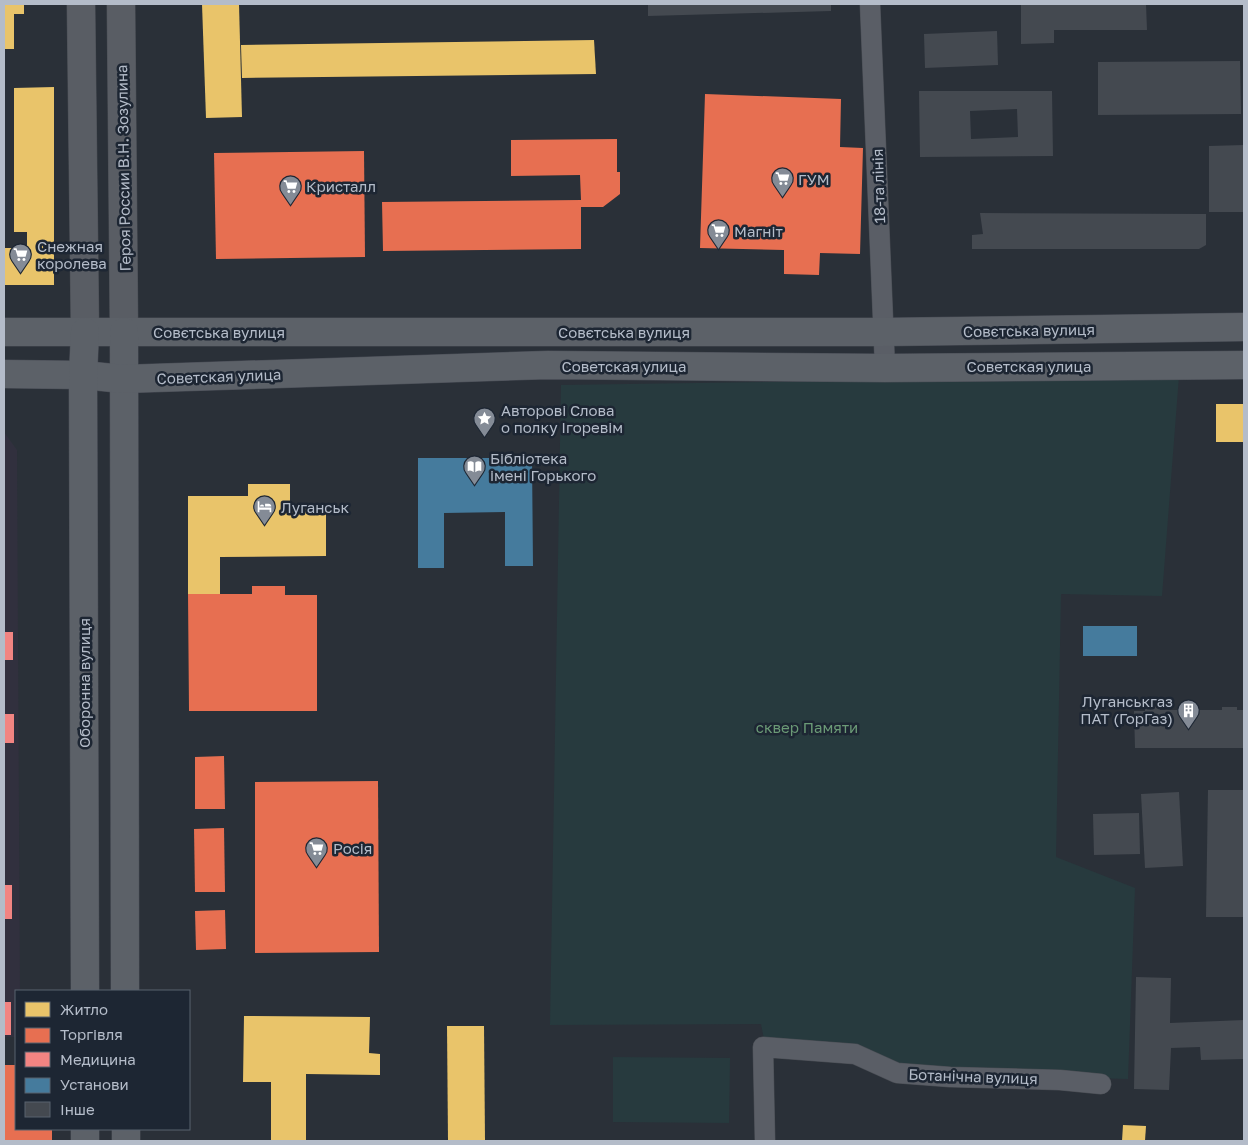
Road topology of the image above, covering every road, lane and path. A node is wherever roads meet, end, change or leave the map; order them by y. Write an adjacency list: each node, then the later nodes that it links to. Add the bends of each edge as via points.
1 (81, 4): 6 (main road)
2 (121, 4): 7 (main road, Героя России В.Н. Зозулина)
3 (870, 4): 8 (street, 18-та лінія)
4 (1244, 326): 8 (main road, Совєтська вулиця)
5 (4, 332): 6 (main road, Совєтська вулиця)
6 (85, 332): 7 (main road, Совєтська вулиця); 12 (main road, Оборонна вулиця)
7 (124, 332): 8 (main road, Совєтська вулиця); 13 (main road)
8 (883, 332): 10 (street, 18-та лінія)
9 (1244, 365): 10 (main road, Советская улица)
10 (885, 368): 13 (main road, Советская улица, via 548,365)
11 (4, 374): 12 (main road, Советская улица)
12 (83, 374): 13 (main road, Советская улица); 14 (main road, Оборонна вулиця)
13 (123, 379): 15 (main road)
14 (85, 990)
15 (126, 990)
16 (1102, 1084): 17 (street, Ботанічна вулиця, via 897,1073 854,1054 764,1047)
17 (765, 1141)

